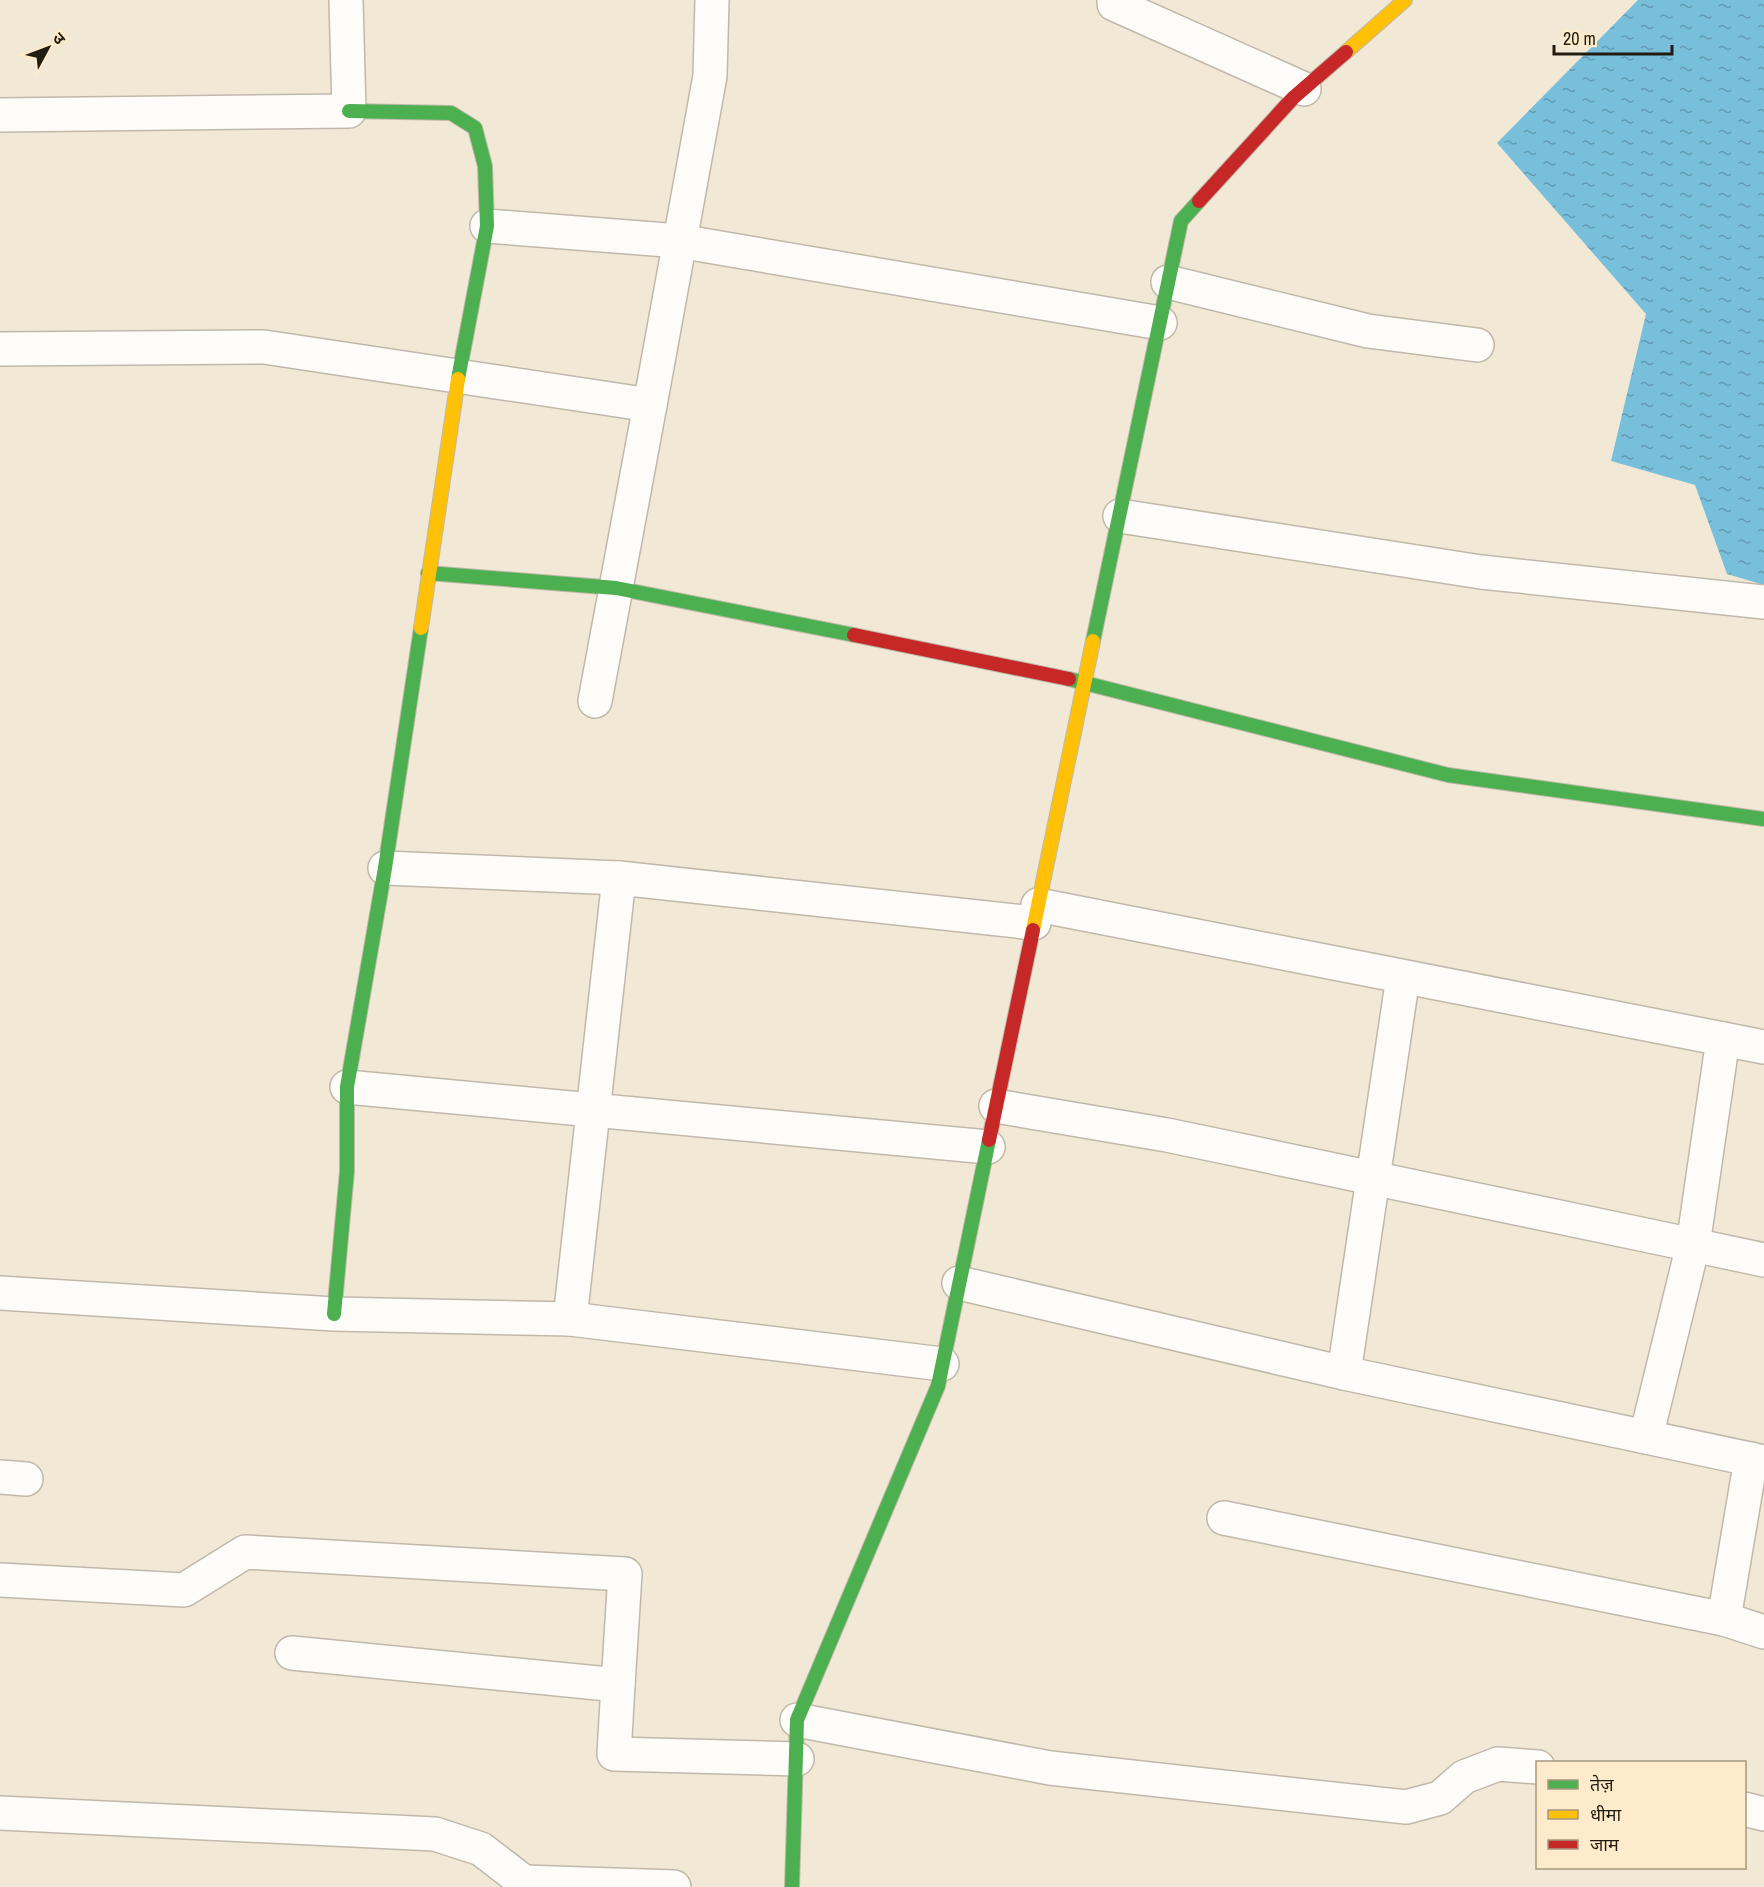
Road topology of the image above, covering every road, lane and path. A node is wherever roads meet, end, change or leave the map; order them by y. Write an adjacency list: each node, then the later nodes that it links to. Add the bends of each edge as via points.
1 (346, 0): 6 (street)
2 (712, 0): 9 (street, via 710,76)
3 (1114, 0): 5 (street, via 1114,4)
4 (1405, 0): 5 (street)
5 (1304, 89): 10 (street, via 1181,221)
6 (349, 111): 7 (street); 8 (street, via 451,113 475,128 485,166)
7 (0, 115)
8 (487, 226): 9 (street); 14 (street)
9 (679, 241): 11 (street); 15 (street)
10 (1168, 282): 11 (street); 12 (street, via 1368,331)
11 (1160, 323): 16 (street)
12 (1477, 345)
13 (0, 349): 14 (street, via 264,347)
14 (459, 375): 15 (street); 17 (street)
15 (650, 405): 18 (street)
16 (1120, 516): 19 (street, via 1481,572); 20 (street)
17 (428, 573): 18 (street); 23 (street)
18 (616, 588): 20 (street); 21 (street)
19 (1764, 602)
20 (1084, 682): 22 (street, via 1448,775); 25 (street)
21 (595, 701)
22 (1764, 819)
23 (385, 868): 24 (street); 29 (street)
24 (620, 878): 25 (street); 31 (street)
25 (1036, 914): 26 (street); 30 (street)
26 (1403, 976): 27 (street); 33 (street)
27 (1723, 1039): 28 (street); 34 (street)
28 (1764, 1047)
29 (347, 1087): 31 (street); 38 (street, via 347,1171)
30 (996, 1106): 32 (street); 33 (street, via 1167,1135)
31 (594, 1108): 32 (street); 39 (street)
32 (988, 1147): 36 (street)
33 (1373, 1177): 34 (street); 41 (street)
34 (1693, 1245): 35 (street); 42 (street)
35 (1764, 1260)
36 (959, 1283): 40 (street); 41 (street)
37 (0, 1293): 38 (street)
38 (334, 1314): 39 (street)
39 (570, 1319): 40 (street)
40 (942, 1364): 50 (street, via 938,1386)
41 (1344, 1373): 42 (street)
42 (1646, 1437): 43 (street)
43 (1757, 1461): 46 (street)
44 (1224, 1518): 46 (street)
45 (0, 1580): 49 (street, via 184,1590 245,1552 625,1574)
46 (1724, 1619): 47 (street)
47 (1764, 1632)
48 (292, 1653): 49 (street)
49 (618, 1685): 51 (street, via 614,1754)
50 (797, 1720): 51 (street); 52 (street, via 1050,1768 1406,1807 1440,1798 1464,1777 1498,1764)
51 (797, 1759): 58 (street)
52 (1536, 1767)
53 (1746, 1810): 55 (street)
54 (0, 1813): 56 (street, via 435,1834 481,1849)
55 (1764, 1814)
56 (524, 1884): 57 (street)
57 (674, 1887)
58 (792, 1887)

